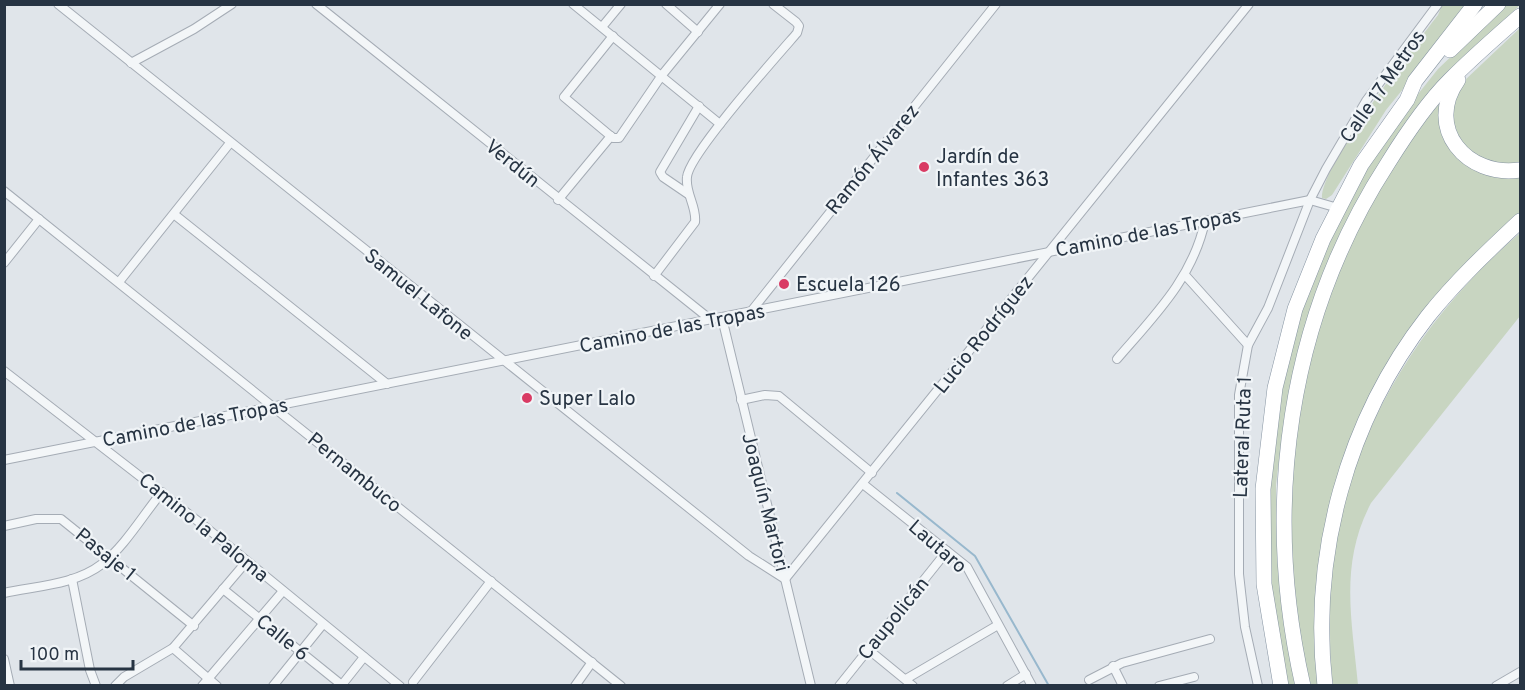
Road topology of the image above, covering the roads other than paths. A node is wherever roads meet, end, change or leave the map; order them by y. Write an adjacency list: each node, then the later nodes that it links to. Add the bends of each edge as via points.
1 (58, 4): 19 (street, Samuel Lafone)
2 (232, 4): 19 (street)
3 (316, 4): 29 (street, Verdún)
4 (573, 4): 15 (street)
5 (621, 4): 15 (street)
6 (666, 4): 16 (street)
7 (720, 4): 16 (street)
8 (773, 4): 23 (street, via 799,28)
9 (996, 4): 41 (street, Ramón Álvarez)
10 (1249, 4): 36 (street, Lucio Rodríguez)
11 (1438, 4): 30 (street, Calle 17 Metros, via 1366,101)
12 (1475, 4): 21 (highway, via 1414,81)
13 (1498, 4): 21 (highway, via 1451,48)
14 (1521, 16): 18 (highway)
15 (602, 27): 17 (street)
16 (698, 32): 20 (street)
17 (613, 36): 20 (street); 24 (street, via 564,97)
18 (1473, 59): 26 (highway, via 1449,95 1446,121 1452,139 1475,164 1495,170); 103 (highway, via 1433,100 1376,182 1330,276 1300,372 1287,447 1282,531 1287,603)
19 (131, 63): 25 (street, Samuel Lafone)
20 (662, 75): 22 (street); 24 (street)
21 (1407, 100): 31 (highway, via 1361,165)
22 (699, 106): 23 (street); 28 (street, via 660,172)
23 (720, 124): 28 (street, via 687,175)
24 (615, 137): 29 (street)
25 (231, 143): 32 (street); 46 (street, Samuel Lafone)
26 (1521, 170)
27 (4, 191): 33 (street, Pernambuco)
28 (688, 194): 39 (street, via 695,222)
29 (558, 200): 39 (street, Verdún)
30 (1310, 200): 31 (street, Camino de las Tropas); 35 (street, Camino de las Tropas); 44 (street, Lateral Ruta 1, via 1268,308)
31 (1338, 208): 102 (highway, via 1295,309 1268,430 1262,523 1264,584)
32 (175, 214): 40 (street); 48 (street)
33 (39, 219): 37 (street); 40 (street, Pernambuco)
34 (1521, 220): 104 (highway, via 1428,316 1364,423 1340,491 1327,552 1322,616)
35 (1205, 221): 36 (street, Camino de las Tropas); 38 (street, via 1200,244)
36 (1050, 251): 41 (street, Camino de las Tropas); 53 (street, Lucio Rodríguez)
37 (4, 263)
38 (1185, 275): 44 (street); 45 (street, via 1159,312)
39 (654, 276): 43 (street, Verdún)
40 (119, 282): 50 (street, Pernambuco)
41 (749, 314): 42 (street, Camino de las Tropas)
42 (722, 318): 43 (street, Camino de las Tropas); 49 (street, Joaquín Martori)
43 (711, 320): 46 (street, Camino de las Tropas)
44 (1248, 345): 101 (street, Lateral Ruta 1, via 1239,395 1239,574)
45 (1117, 359)
46 (503, 361): 48 (street, Camino de las Tropas); 61 (street, Samuel Lafone, via 749,556)
47 (4, 371): 51 (street, Camino la Paloma)
48 (387, 384): 50 (street, Camino de las Tropas)
49 (741, 400): 53 (street, via 779,396); 61 (street, Joaquín Martori)
50 (275, 407): 51 (street, Camino de las Tropas); 62 (street, Pernambuco)
51 (95, 441): 52 (street, Camino de las Tropas); 55 (street, Camino la Paloma)
52 (4, 460)
53 (872, 473): 54 (street, Lucio Rodríguez)
54 (863, 484): 57 (street, Lautaro); 61 (street, Lucio Rodríguez)
55 (162, 492): 58 (street); 59 (street, Camino la Paloma)
56 (4, 526): 58 (street, Pasaje 1, via 36,519 61,519)
57 (947, 551): 68 (street, Lautaro, via 967,567); 72 (street, Caupolicán)
58 (109, 557): 60 (street); 69 (street, Pasaje 1)
59 (247, 561): 63 (street); 64 (street, Camino la Paloma)
60 (72, 579): 65 (street); 87 (street)
61 (785, 579): 94 (street, Joaquín Martori)
62 (491, 581): 76 (street, Pernambuco); 84 (street)
63 (223, 590): 66 (street, Calle 6); 69 (street)
64 (283, 591): 66 (street); 67 (street, Camino la Paloma)
65 (4, 592)
66 (260, 618): 73 (street, Calle 6); 83 (street)
67 (323, 624): 73 (street); 74 (street, Camino la Paloma)
68 (998, 625): 79 (street, Lautaro); 81 (street)
69 (194, 626): 71 (street)
70 (1210, 639): 77 (street)
71 (173, 648): 83 (street); 88 (street)
72 (869, 650): 81 (street); 95 (street, Caupolicán)
73 (301, 651): 85 (street, Calle 6); 90 (street)
74 (364, 657): 85 (street); 91 (street, Camino la Paloma)
75 (4, 659): 86 (street)
76 (592, 662): 92 (street); 93 (street, Pernambuco)
77 (1113, 666): 82 (street); 99 (street)
78 (1521, 672): 105 (street)
79 (1026, 674): 97 (street); 98 (street, Lautaro)
80 (1194, 677): 100 (street)
81 (906, 679): 96 (street)
82 (1089, 680)
83 (205, 682): 89 (street)
84 (413, 682)
85 (342, 685)
86 (10, 686)
87 (96, 686)
88 (115, 686)
89 (217, 686)
90 (273, 686)
91 (400, 686)
92 (575, 686)
93 (621, 686)
94 (811, 686)
95 (839, 686)
96 (913, 686)
97 (1007, 686)
98 (1032, 686)
99 (1123, 686)
100 (1160, 686)
101 (1258, 686)
102 (1281, 686)
103 (1303, 686)
104 (1325, 686)
105 (1496, 686)

